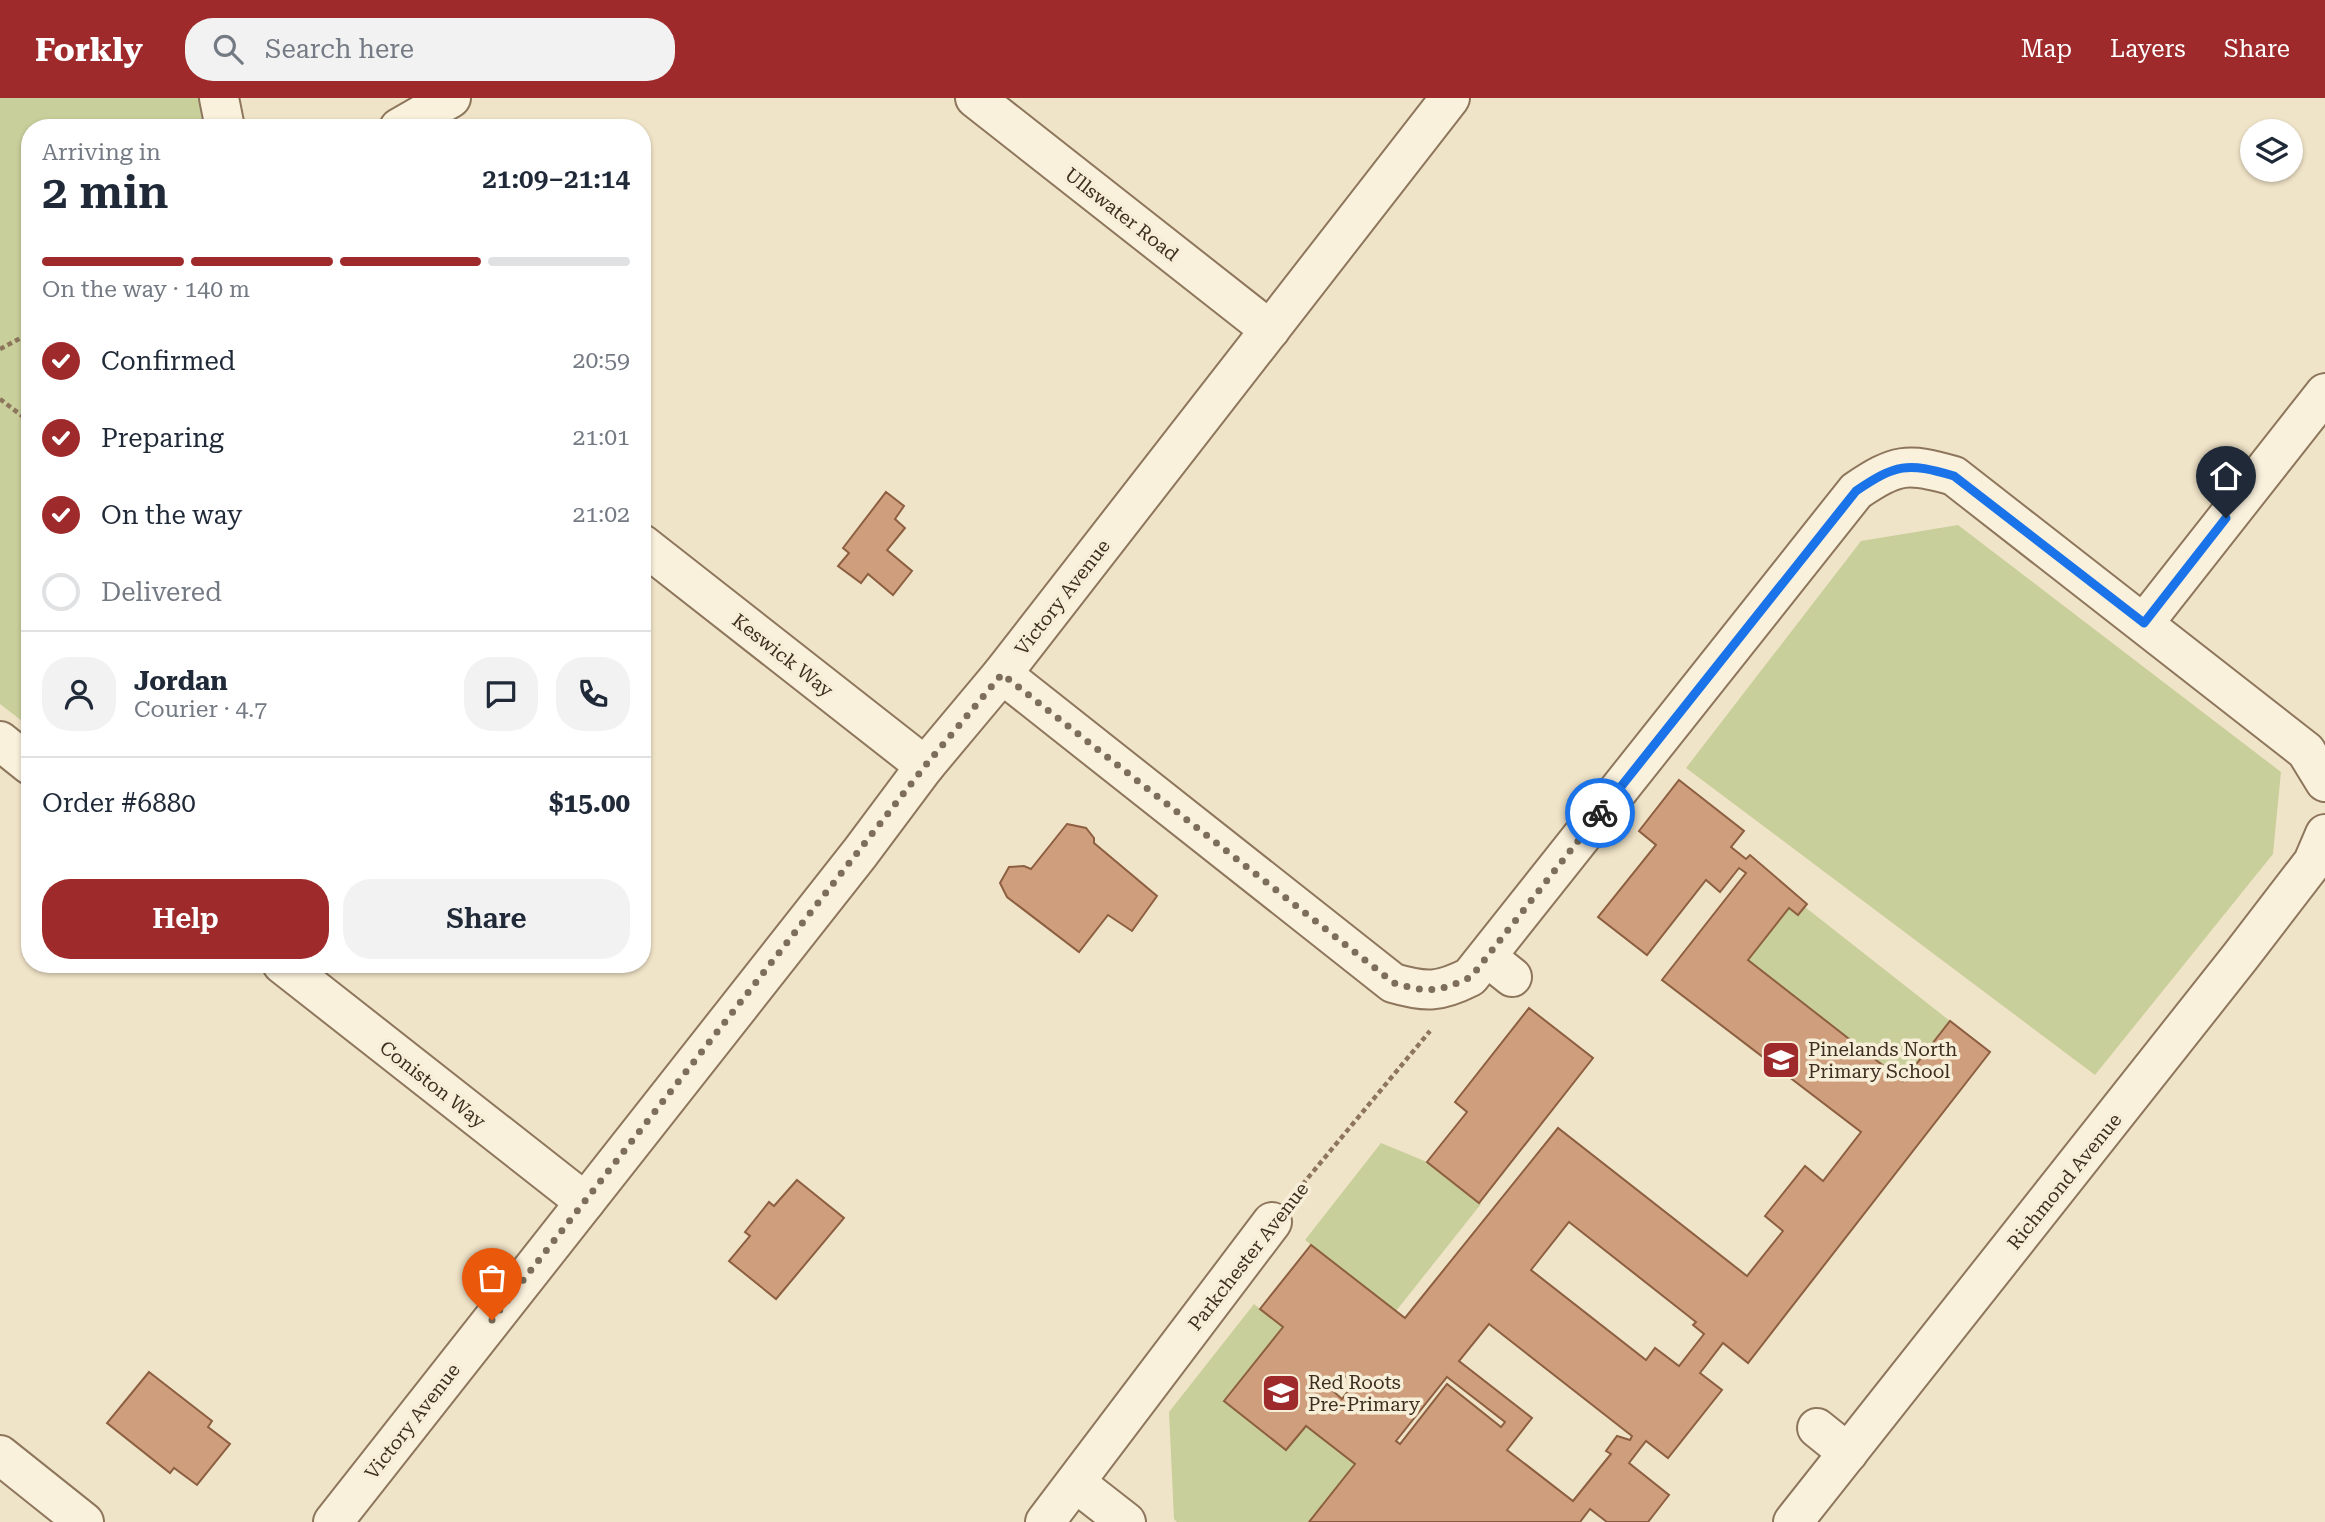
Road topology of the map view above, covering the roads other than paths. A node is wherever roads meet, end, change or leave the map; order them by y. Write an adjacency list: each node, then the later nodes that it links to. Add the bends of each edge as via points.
1 (219, 98): 5 (street)
2 (451, 98): 6 (street)
3 (975, 98): 7 (street, Ullswater Road)
4 (1450, 98): 7 (street, Victory Avenue)
5 (223, 119)
6 (415, 119)
7 (1270, 330): 11 (street, Victory Avenue)
8 (2325, 393): 10 (street)
9 (651, 551): 14 (street, Keswick Way)
10 (2144, 623): 11 (street, via 1954,476 1920,466 1886,471 1856,491 1500,967 1445,989 1419,991 1394,983); 15 (street, via 2306,751)
11 (1002, 674): 14 (street, Victory Avenue)
12 (0, 741): 13 (street)
13 (21, 758)
14 (925, 766): 18 (street, Victory Avenue)
15 (2325, 782)
16 (2325, 834): 21 (street, Richmond Avenue, via 2305,873)
17 (293, 973): 18 (street, Coniston Way)
18 (585, 1202): 25 (street, Victory Avenue)
19 (1272, 1222): 23 (street, Parkchester Avenue)
20 (1817, 1428): 21 (street)
21 (1848, 1453): 28 (street, Richmond Avenue)
22 (0, 1455): 24 (street)
23 (1076, 1483): 26 (street, Parkchester Avenue); 27 (street)
24 (84, 1522)
25 (333, 1522)
26 (1045, 1522)
27 (1126, 1522)
28 (1793, 1522)

